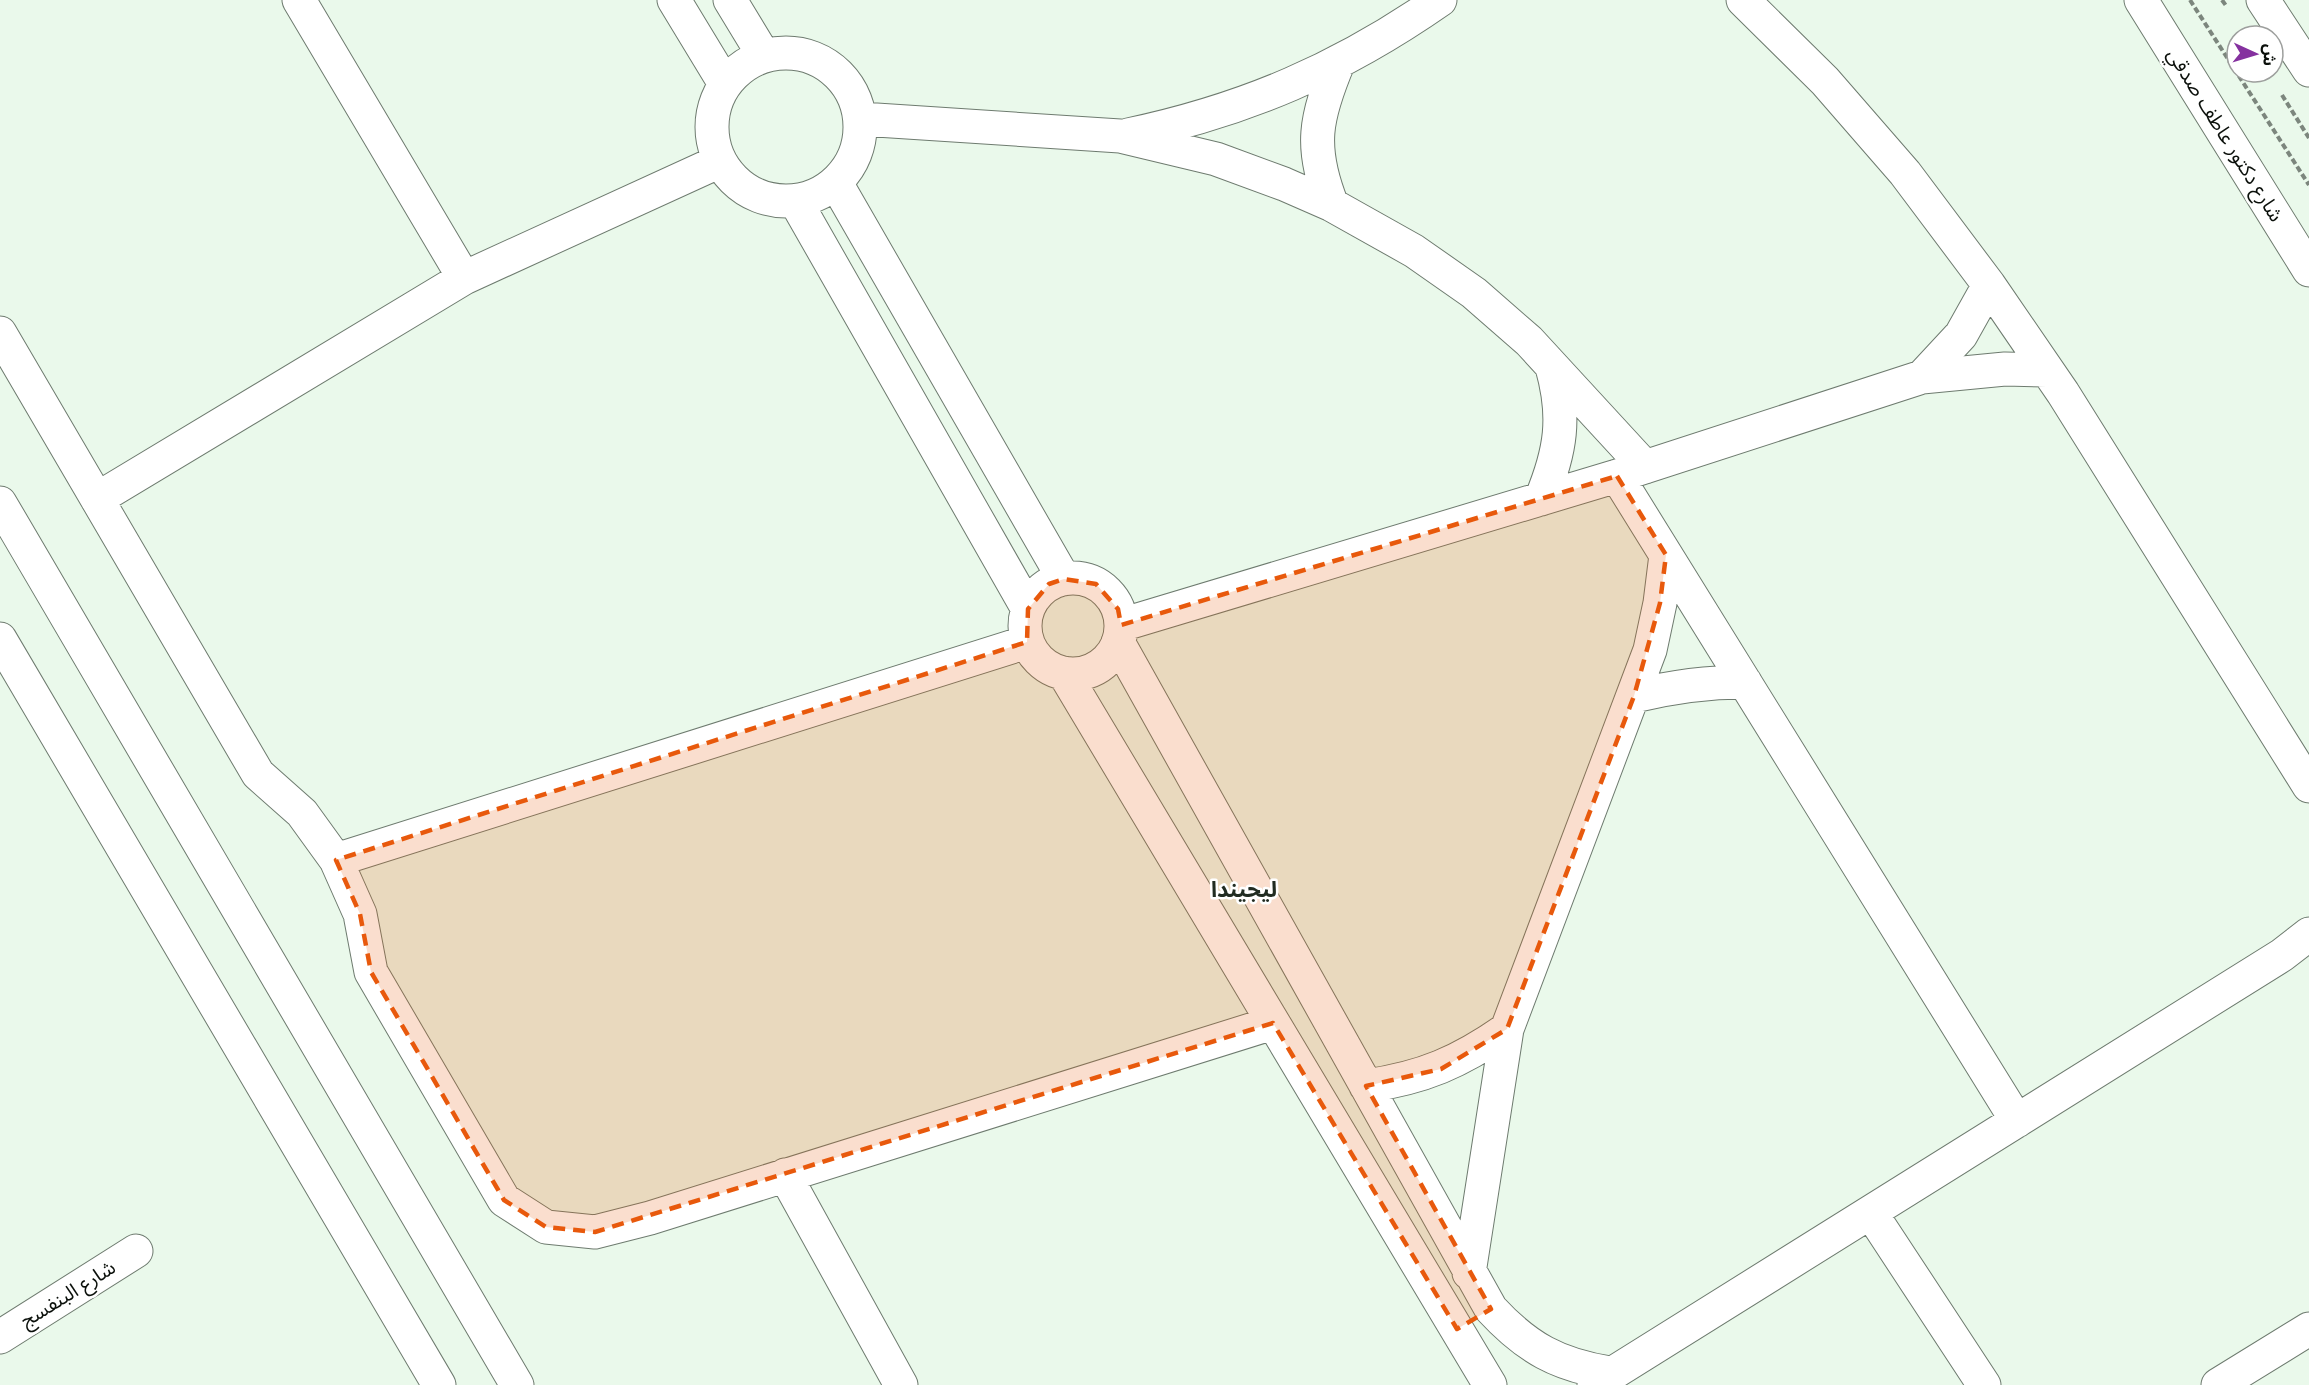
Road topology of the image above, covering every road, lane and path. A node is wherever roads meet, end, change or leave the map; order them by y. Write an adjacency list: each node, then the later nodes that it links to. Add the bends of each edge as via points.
1 (299, 0): 23 (street)
2 (674, 0): 12 (street)
3 (730, 0): 9 (street)
4 (1440, 0): 10 (street, via 1393,33)
5 (1743, 0): 24 (street, via 1825,81 1905,173)
6 (2141, 0): 22 (street, شارع دكتور عاطف صدقي)
7 (2190, 0): 19 (path)
8 (2263, 0): 11 (street)
9 (764, 56): 12 (street, via 736,72); 14 (street, via 790,52 823,63 838,73 853,94)
10 (1339, 61): 15 (street, via 1286,88 1232,108); 21 (street, via 1318,119 1320,168)
11 (2309, 70)
12 (725, 84): 17 (street, via 714,108 712,135)
13 (2280, 91): 16 (path)
14 (861, 119): 15 (street); 18 (street, via 859,143 851,165)
15 (1120, 136): 21 (street, via 1216,159)
16 (2309, 138)
17 (720, 161): 20 (street, via 733,180 752,194 773,201); 23 (street)
18 (836, 183): 20 (street, via 818,195); 34 (street)
19 (2309, 185)
20 (796, 202): 35 (street)
21 (1332, 205): 26 (street, via 1414,251 1474,293)
22 (2309, 270)
23 (464, 278): 30 (street)
24 (1989, 285): 27 (street); 28 (street, via 1961,335)
25 (0, 333): 30 (street)
26 (1552, 365): 29 (street); 31 (street, via 1561,397 1561,432 1554,466)
27 (2047, 370): 28 (street, via 2005,369); 42 (street)
28 (1922, 377): 29 (street)
29 (1631, 472): 31 (street); 33 (street)
30 (97, 499): 43 (street, via 258,774 302,813)
31 (1541, 499): 36 (street)
32 (0, 503): 59 (street)
33 (1666, 555): 40 (street); 41 (street, via 1652,640)
34 (1064, 579): 35 (street, via 1049,584); 36 (street, via 1081,578 1103,589 1118,609)
35 (1028, 609): 38 (street)
36 (1119, 633): 39 (street, via 1110,657 1096,668); 47 (street)
37 (0, 639): 58 (street)
38 (1028, 642): 39 (street, via 1048,667); 43 (street)
39 (1064, 673): 45 (street)
40 (1745, 682): 41 (street, via 1707,682); 48 (street)
41 (1634, 696): 46 (street)
42 (2309, 786)
43 (336, 860): 49 (street, via 360,914 371,972 504,1200 546,1227 595,1232)
44 (2309, 934): 48 (street, via 2282,955)
45 (1273, 1023): 49 (street); 54 (street)
46 (1507, 1029): 47 (street, via 1441,1069 1404,1081); 52 (street)
47 (1366, 1086): 52 (street)
48 (2017, 1121): 50 (street)
49 (785, 1175): 60 (street)
50 (1870, 1213): 57 (street); 62 (street)
51 (135, 1251): 56 (street, شارع البنفسج)
52 (1469, 1273): 53 (street)
53 (1491, 1309): 54 (street); 57 (street, via 1510,1330 1540,1352)
54 (1457, 1329): 61 (street)
55 (2309, 1329): 63 (street)
56 (0, 1337)
57 (1602, 1379)
58 (439, 1385)
59 (517, 1385)
60 (901, 1385)
61 (1490, 1385)
62 (1984, 1385)
63 (2218, 1385)

